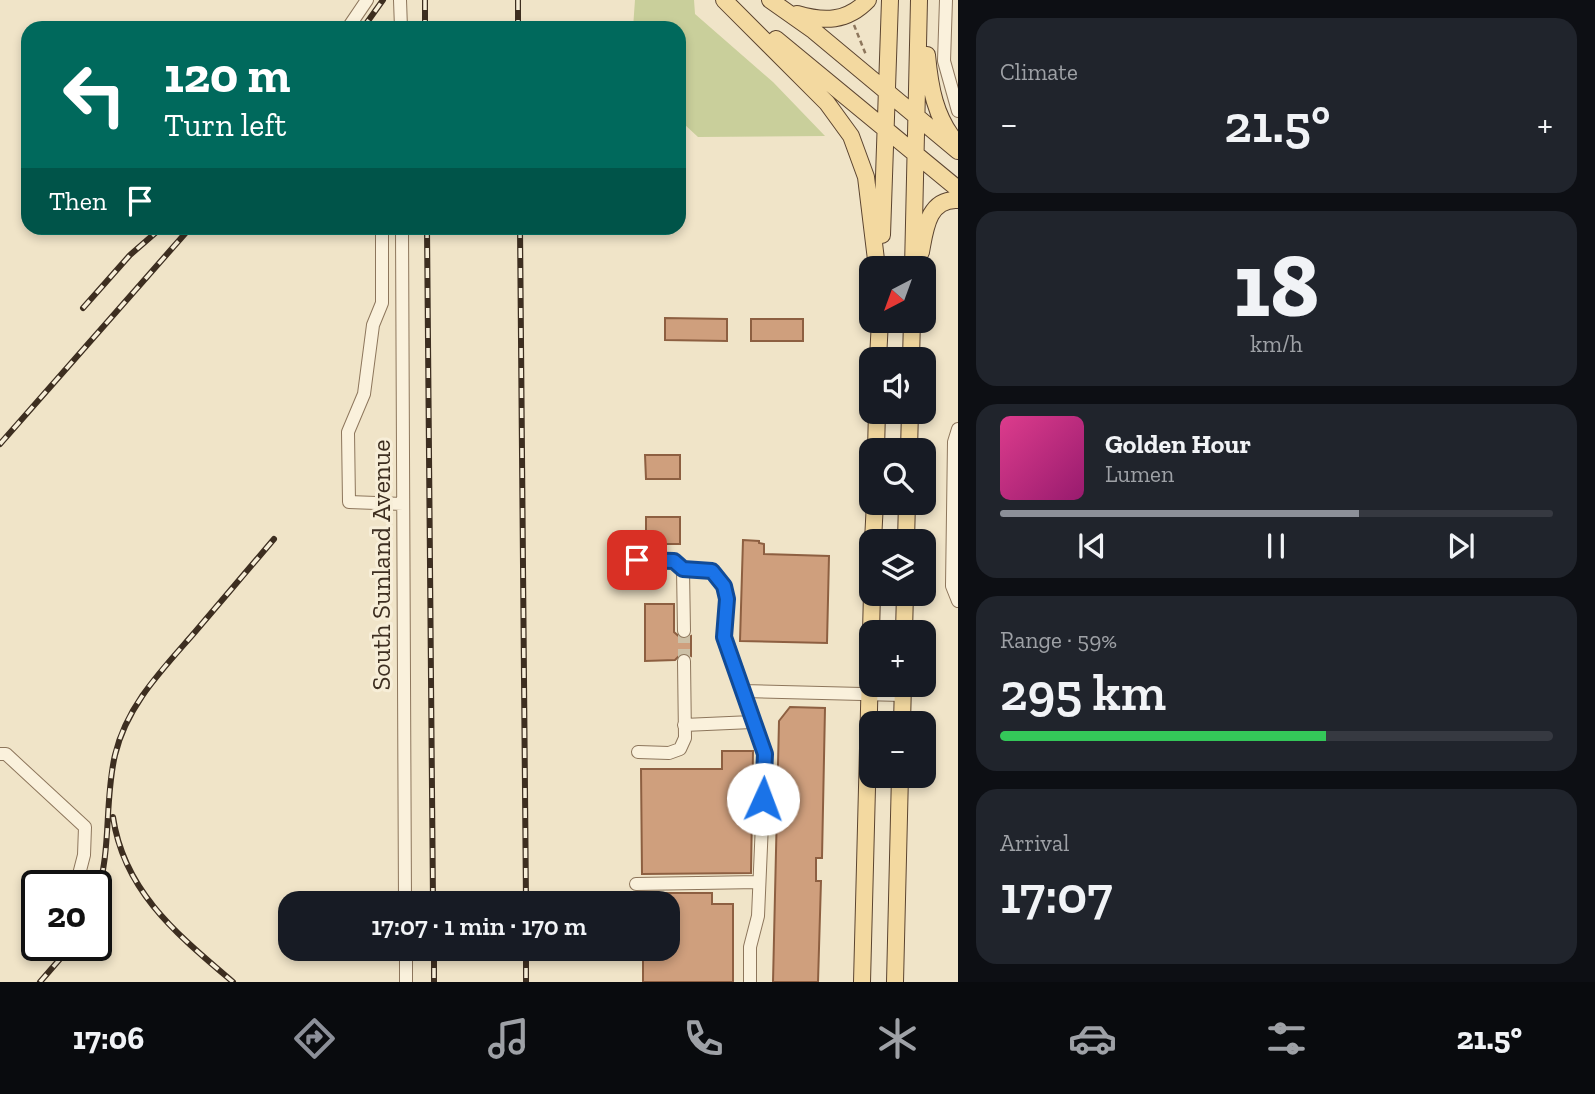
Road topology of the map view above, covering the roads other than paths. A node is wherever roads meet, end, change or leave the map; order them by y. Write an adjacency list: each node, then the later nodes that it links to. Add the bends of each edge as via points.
1 (367, 0): 11 (street)
2 (400, 0): 12 (street)
3 (724, 0): 24 (main road, via 827,103 851,136 866,177)
4 (730, 0): 16 (main road)
5 (770, 0): 10 (main road)
6 (868, 0): 10 (main road, via 854,12 829,21)
7 (890, 0): 13 (main road)
8 (921, 0): 15 (main road); 17 (main road, via 930,87 941,120)
9 (946, 0): 14 (street, via 944,61)
10 (787, 11): 13 (main road)
11 (353, 21)
12 (401, 21)
13 (888, 92): 15 (main road); 16 (main road)
14 (958, 111)
15 (918, 117): 18 (main road); 19 (main road)
16 (886, 128): 19 (main road); 25 (main road)
17 (958, 144)
18 (958, 152)
19 (916, 153): 20 (main road); 26 (main road)
20 (958, 189)
21 (958, 200): 27 (main road, via 946,201 929,217)
22 (382, 235): 29 (street, via 382,303 373,325 364,394 348,432 349,502)
23 (402, 235): 29 (street, South Sunland Avenue)
24 (877, 256)
25 (880, 256)
26 (916, 256)
27 (919, 256)
28 (958, 429): 32 (street, via 954,442 952,586)
29 (403, 504): 46 (street, South Sunland Avenue)
30 (637, 560): 31 (street, via 674,561)
31 (683, 569): 33 (street); 35 (street, via 712,571 724,586 724,637)
32 (958, 601)
33 (684, 631)
34 (684, 661): 39 (street)
35 (741, 691): 36 (street); 38 (street)
36 (859, 695)
37 (869, 697): 51 (main road)
38 (751, 722): 39 (street); 44 (street, via 765,754)
39 (684, 726): 40 (street, via 680,748 670,753)
40 (638, 752)
41 (0, 754): 43 (street, via 6,754 85,827)
42 (900, 788): 48 (main road)
43 (80, 870)
44 (759, 882): 45 (street); 50 (street)
45 (636, 884)
46 (405, 891)
47 (405, 961): 49 (street)
48 (895, 981)
49 (406, 982)
50 (750, 982)
51 (862, 982)

